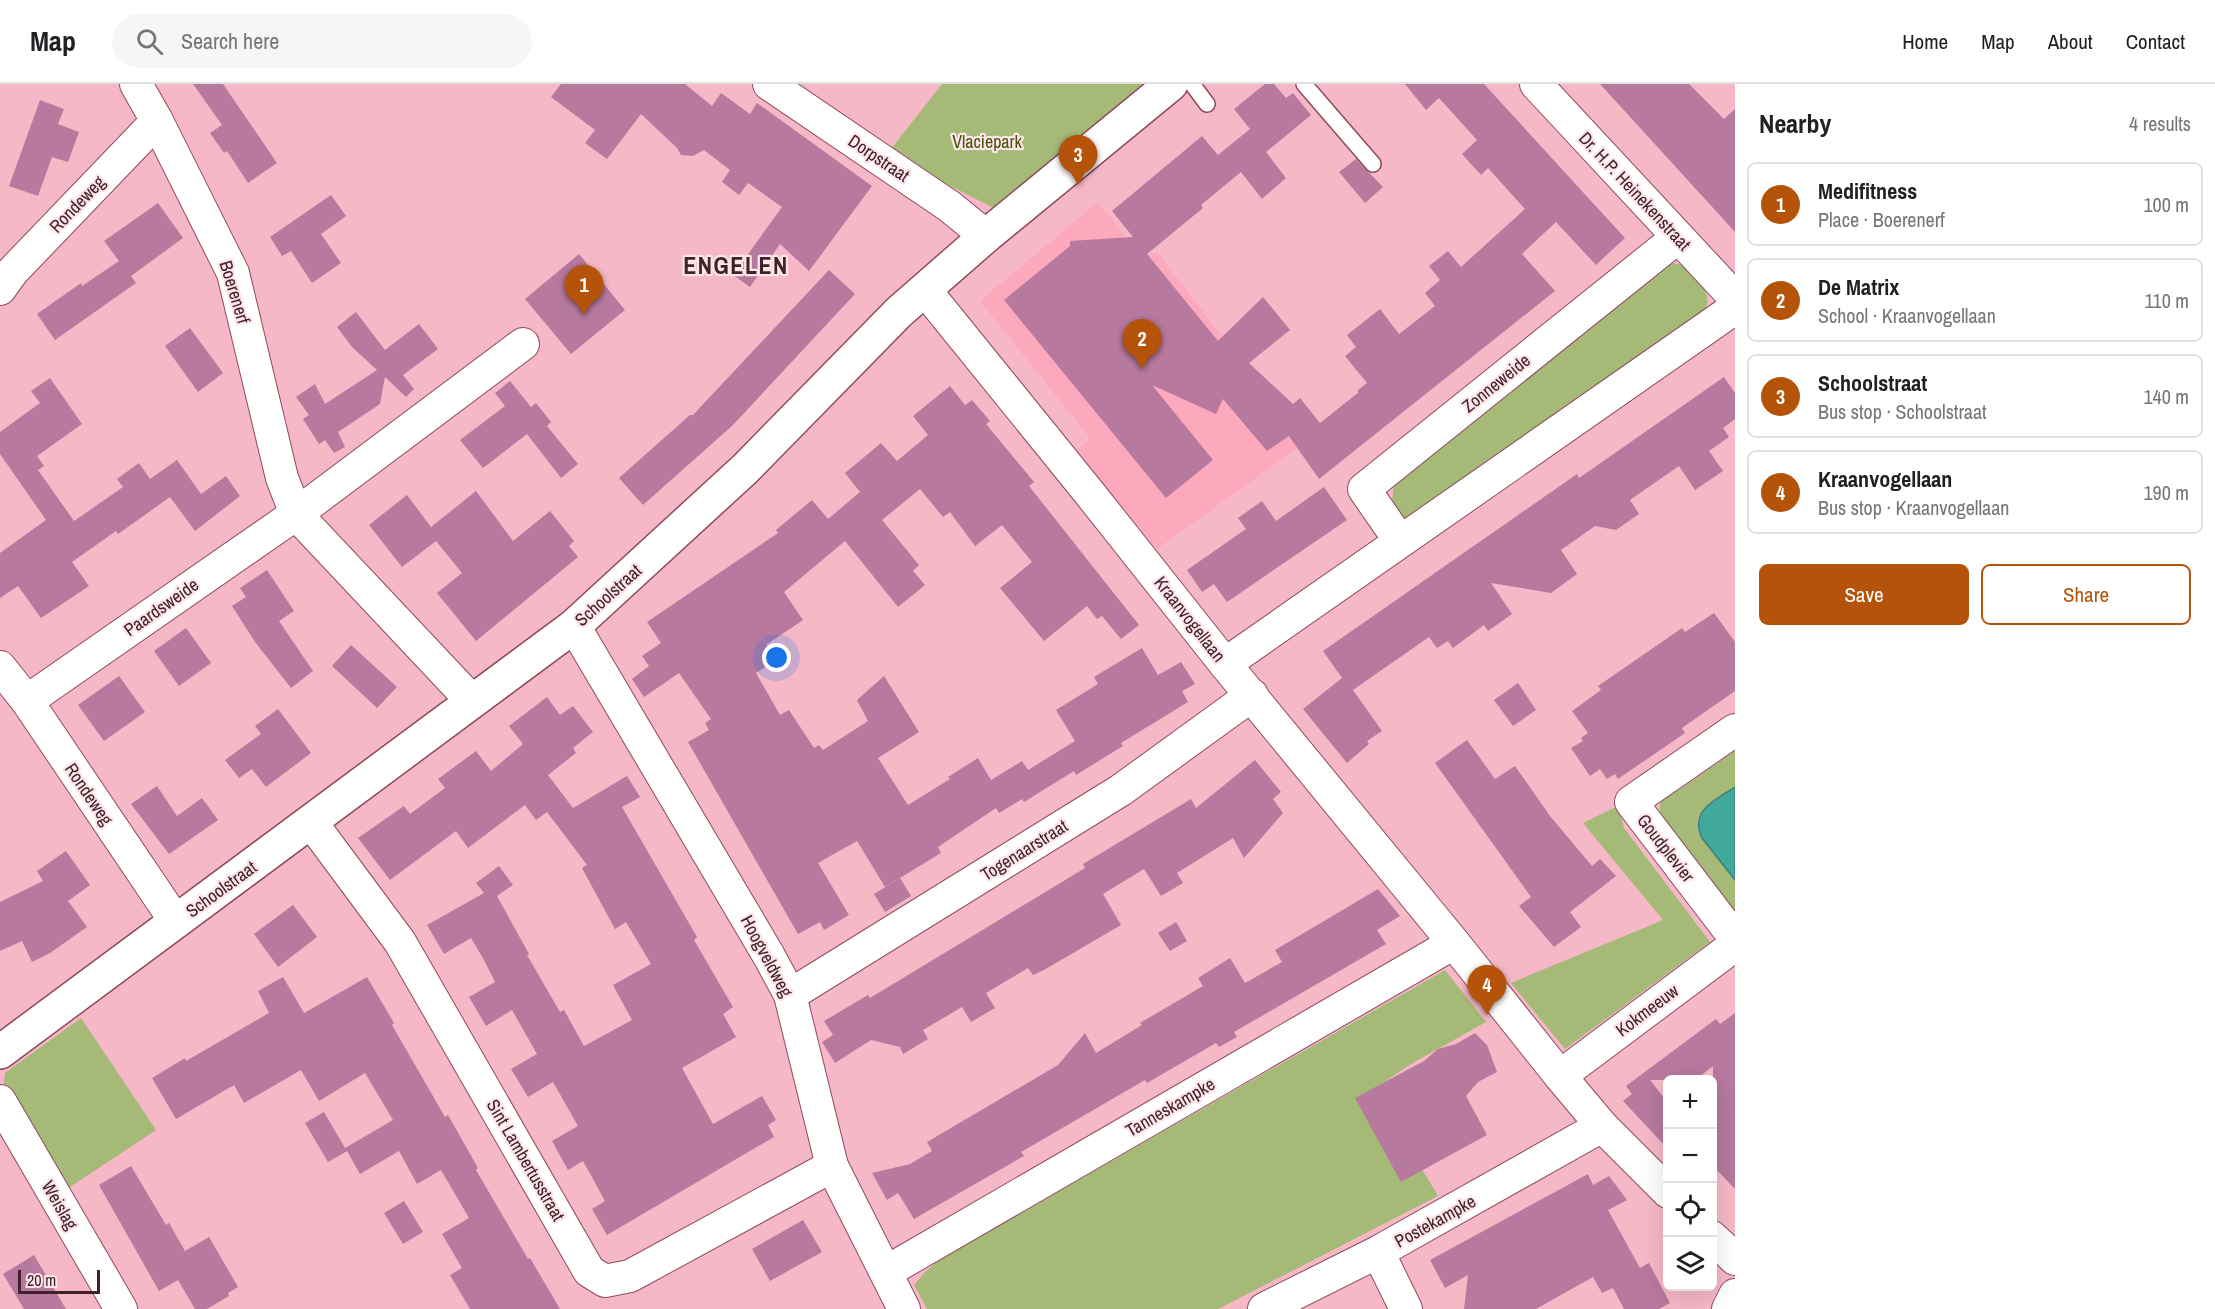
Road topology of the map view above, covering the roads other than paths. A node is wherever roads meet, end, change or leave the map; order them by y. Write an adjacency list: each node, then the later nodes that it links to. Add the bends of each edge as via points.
1 (136, 84): 8 (street, Boerenerf)
2 (769, 84): 10 (street, Dorpstraat, via 949,206)
3 (1171, 84): 10 (street, Schoolstraat)
4 (1192, 84): 7 (lane)
5 (1304, 84): 9 (lane)
6 (1536, 84): 11 (street, Dr. H.P. Heinekenstraat)
7 (1207, 104)
8 (157, 121): 12 (street, Rondeweg); 17 (street, Boerenerf, via 233,273 282,478)
9 (1374, 164)
10 (986, 236): 13 (street, Schoolstraat)
11 (1678, 237): 14 (street, Dr. H.P. Heinekenstraat); 18 (street, Zonneweide, via 1364,489)
12 (0, 289)
13 (925, 290): 19 (street, Schoolstraat, via 745,469); 20 (street, Kraanvogellaan)
14 (1735, 298)
15 (1735, 308): 18 (street)
16 (522, 344): 17 (street)
17 (296, 514): 23 (street, Paardsweide); 24 (street, Boerenerf)
18 (1400, 542): 20 (street)
19 (574, 626): 24 (street, Schoolstraat); 31 (street, Hoogveldweg)
20 (1225, 664): 22 (street, Kraanvogellaan)
21 (0, 667): 23 (street, Rondeweg)
22 (1251, 695): 29 (street, Kraanvogellaan); 31 (street, Togenaarstraat, via 1121,790)
23 (27, 701): 27 (street, Rondeweg)
24 (472, 701): 26 (street, Schoolstraat)
25 (1735, 730): 28 (street, Goudplevier, via 1631,802)
26 (311, 822): 27 (street, Schoolstraat); 36 (street, Sint Lambertusstraat, via 400,942 589,1270 605,1281 630,1276)
27 (176, 922): 32 (street, Schoolstraat)
28 (1735, 938)
29 (1454, 943): 33 (street, Kraanvogellaan); 41 (street, Tanneskampke)
30 (1735, 945): 33 (street, Kokmeeuw)
31 (790, 995): 36 (street, Hoogveldweg)
32 (0, 1053)
33 (1560, 1076): 35 (street, Kraanvogellaan)
34 (0, 1101): 43 (street, Weislag)
35 (1602, 1126): 37 (street, Kraanvogellaan); 39 (street, Postekampke)
36 (832, 1166): 41 (street, Hoogveldweg)
37 (1663, 1187)
38 (1717, 1241): 40 (street)
39 (1378, 1252): 45 (street, Postekampke); 46 (street)
40 (1735, 1259)
41 (886, 1272): 44 (street, Hoogveldweg)
42 (1735, 1295): 47 (street)
43 (121, 1309)
44 (904, 1309)
45 (1264, 1309)
46 (1406, 1309)
47 (1728, 1309)

